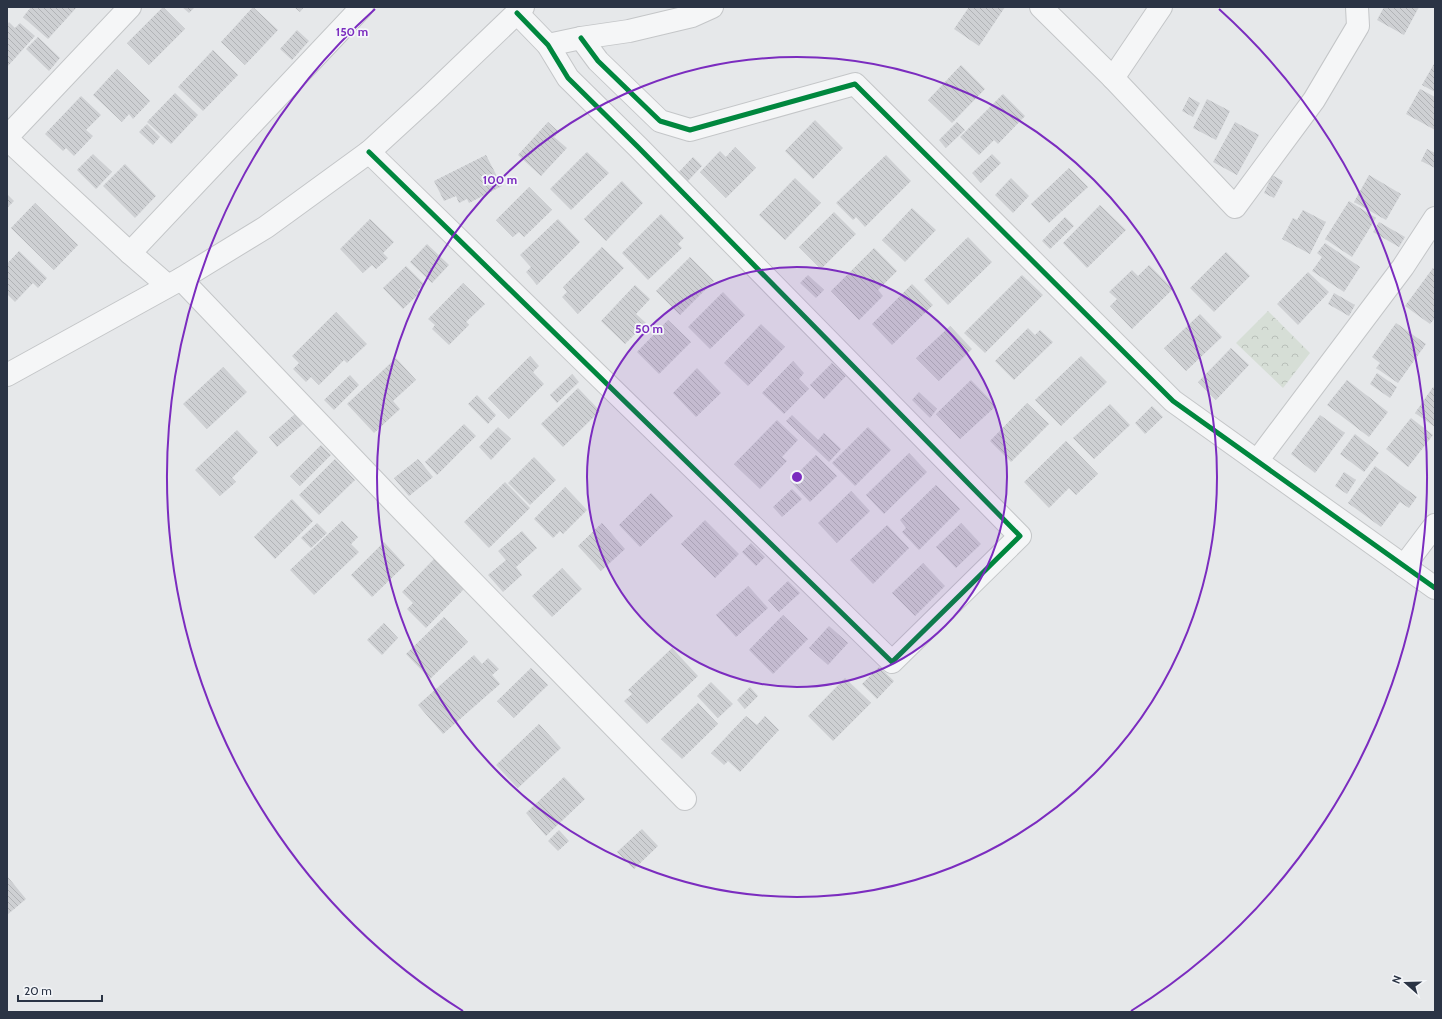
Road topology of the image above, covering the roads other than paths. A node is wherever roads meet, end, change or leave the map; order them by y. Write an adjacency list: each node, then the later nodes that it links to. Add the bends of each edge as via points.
1 (130, 7): 11 (street)
2 (362, 7): 14 (street)
3 (712, 7): 8 (street, via 692,16 628,31)
4 (1041, 7): 10 (street)
5 (1161, 7): 10 (street)
6 (1357, 7): 10 (street, via 1358,26 1314,100 1235,207)
7 (520, 10): 9 (street); 12 (street)
8 (581, 38): 9 (street); 17 (street, via 598,62 660,121 690,130 856,84 1173,401)
9 (548, 45): 12 (street, via 568,78 1020,536 892,662)
10 (1113, 78)
11 (7, 138): 14 (street)
12 (369, 152): 15 (street, via 266,227)
13 (1435, 218): 17 (street, via 1403,267)
14 (130, 253): 15 (street)
15 (174, 282): 16 (street); 21 (street)
16 (7, 375)
17 (1257, 461): 19 (street)
18 (1435, 525): 19 (street)
19 (1404, 566): 20 (street)
20 (1435, 588)
21 (685, 799)

